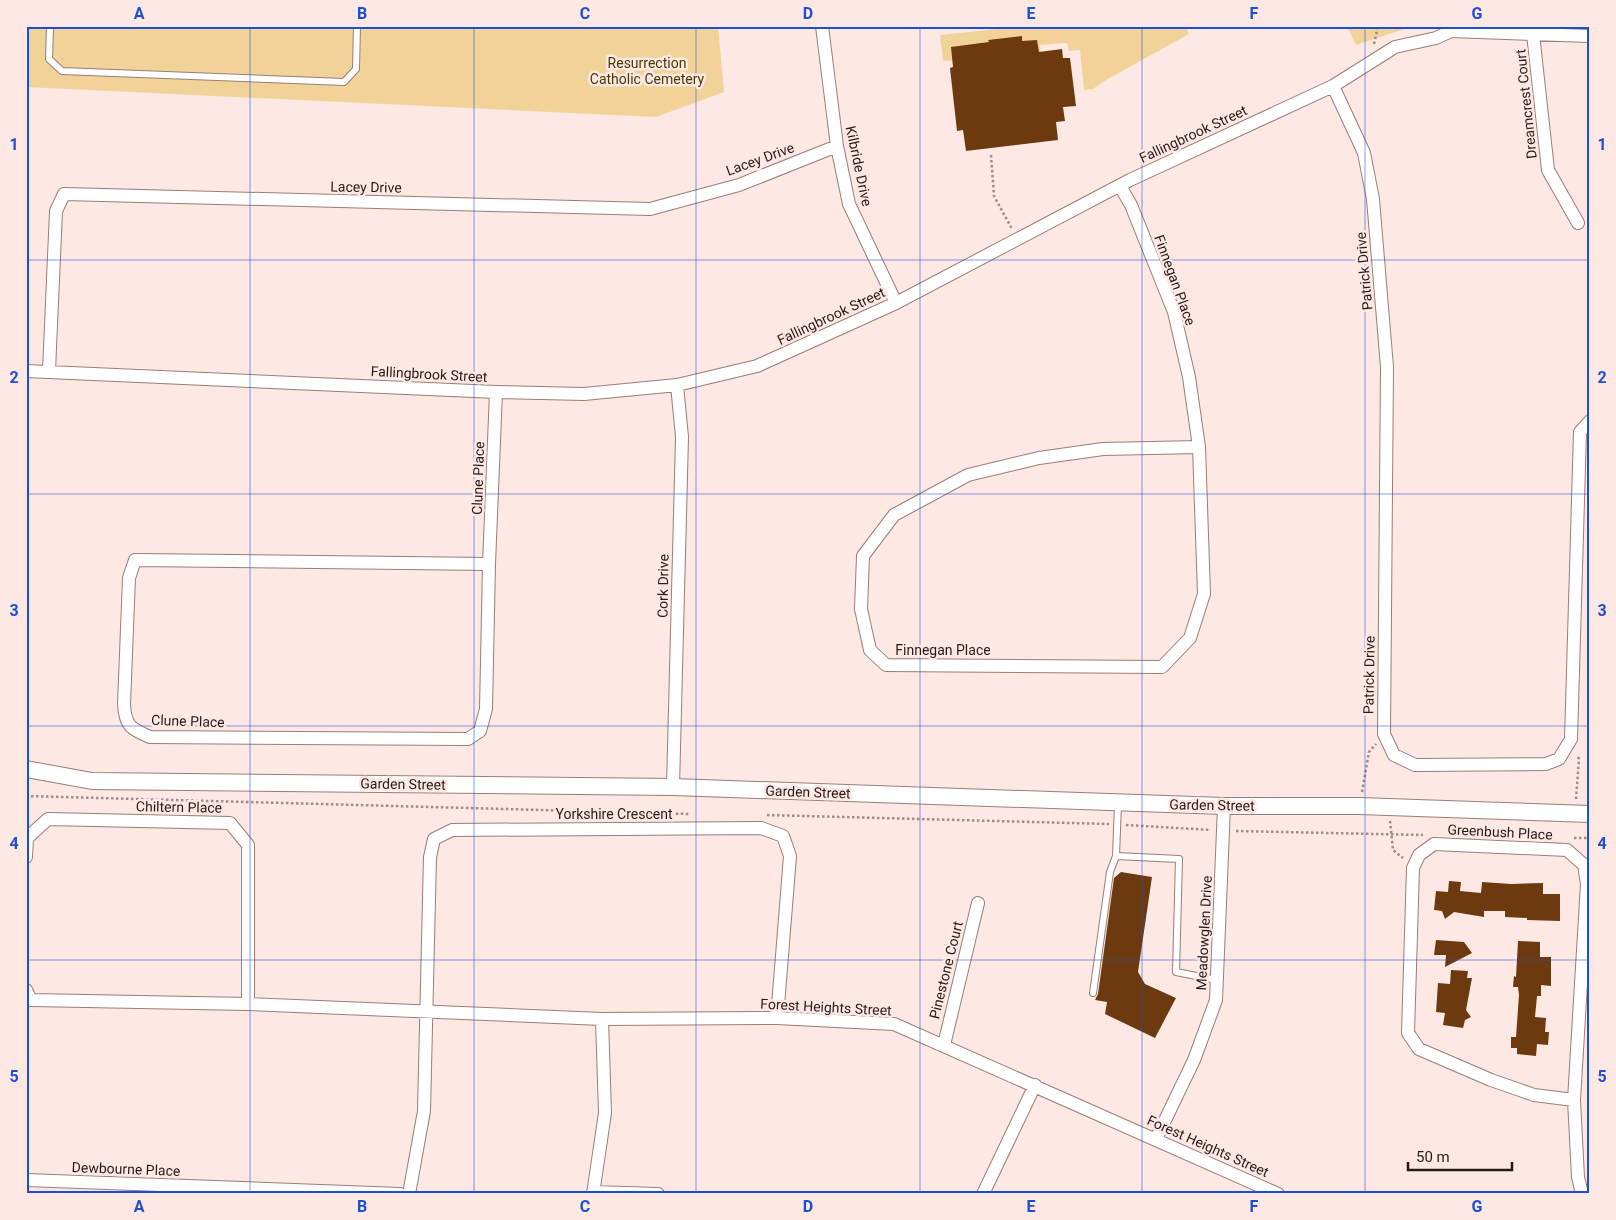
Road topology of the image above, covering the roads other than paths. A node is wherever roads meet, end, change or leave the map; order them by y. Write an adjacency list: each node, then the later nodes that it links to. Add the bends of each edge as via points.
1 (50, 26): 2 (lane, via 49,59 62,71 344,82 356,70)
2 (357, 26)
3 (822, 26): 7 (street, Kilbride Drive)
4 (1533, 34): 5 (street, Fallingbrook Street); 6 (street, Fallingbrook Street, via 1452,32 1394,47); 9 (street, Dreamcrest Court, via 1548,170)
5 (1590, 36)
6 (1333, 86): 8 (street, Fallingbrook Street); 15 (street, Patrick Drive, via 1364,153 1373,199 1387,357 1384,734 1394,755 1415,765 1546,764 1559,759 1571,740 1580,432)
7 (837, 146): 10 (street, Kilbride Drive, via 849,204); 12 (street, Lacey Drive, via 739,185 650,209 64,194 56,211)
8 (1120, 186): 10 (street, Fallingbrook Street); 16 (street, Finnegan Place, via 1131,205 1174,312 1189,377)
9 (1578, 223)
10 (896, 303): 13 (street, Fallingbrook Street, via 757,366)
11 (26, 371): 12 (street, Fallingbrook Street)
12 (49, 372): 14 (street, Fallingbrook Street)
13 (677, 385): 14 (street, Fallingbrook Street, via 584,394); 19 (street, Cork Drive, via 682,437)
14 (496, 392): 17 (street, Clune Place)
15 (1590, 421)
16 (1199, 447): 16 (street, Finnegan Place, via 1103,449 1039,458 968,476 894,515 864,556 862,609 870,650 886,665 1162,667 1190,638 1204,594)
17 (489, 564): 17 (street, Clune Place, via 136,560 129,578 125,717 133,729 150,737 468,739 480,731 486,709)
18 (26, 769): 19 (street, Garden Street, via 92,781)
19 (673, 787): 20 (street, Garden Street)
20 (1118, 803): 21 (street, Garden Street); 23 (lane)
21 (1224, 806): 22 (street, Garden Street, via 1359,806); 26 (street, Meadowglen Drive)
22 (1582, 814)
23 (1116, 856): 26 (lane, via 1179,859 1176,972); 28 (lane, via 1110,872)
24 (26, 857): 29 (street, Chiltern Place, via 28,838 48,819 230,823 248,845)
25 (978, 903): 33 (street, Pinestone Court)
26 (1217, 980): 36 (street, Meadowglen Drive, via 1216,1000 1194,1060)
27 (26, 990): 29 (street, via 31,1000)
28 (1093, 993)
29 (248, 1004): 30 (street)
30 (426, 1011): 31 (street, Yorkshire Crescent, via 430,857 434,839 452,830 761,828 783,836 790,856); 32 (street, Forest Heights Street); 41 (street, via 424,1112)
31 (777, 1018): 32 (street, Forest Heights Street); 33 (street, Forest Heights Street, via 894,1024)
32 (602, 1019): 39 (street, via 605,1113)
33 (944, 1044): 34 (street, Forest Heights Street)
34 (1034, 1085): 36 (street, Forest Heights Street); 43 (street)
35 (1574, 1100): 35 (street, Greenbush Place, via 1587,884 1584,865 1567,850 1434,844 1419,854 1413,868 1408,1033 1419,1050 1491,1080 1534,1095); 45 (street, Greenbush Place, via 1578,1177)
36 (1156, 1139): 44 (street, Forest Heights Street)
37 (26, 1180): 38 (street, Dewbourne Place)
38 (224, 1190): 40 (street, Dewbourne Place)
39 (593, 1193): 42 (street)
40 (400, 1194)
41 (409, 1194)
42 (658, 1194)
43 (983, 1194)
44 (1278, 1194)
45 (1582, 1194)

